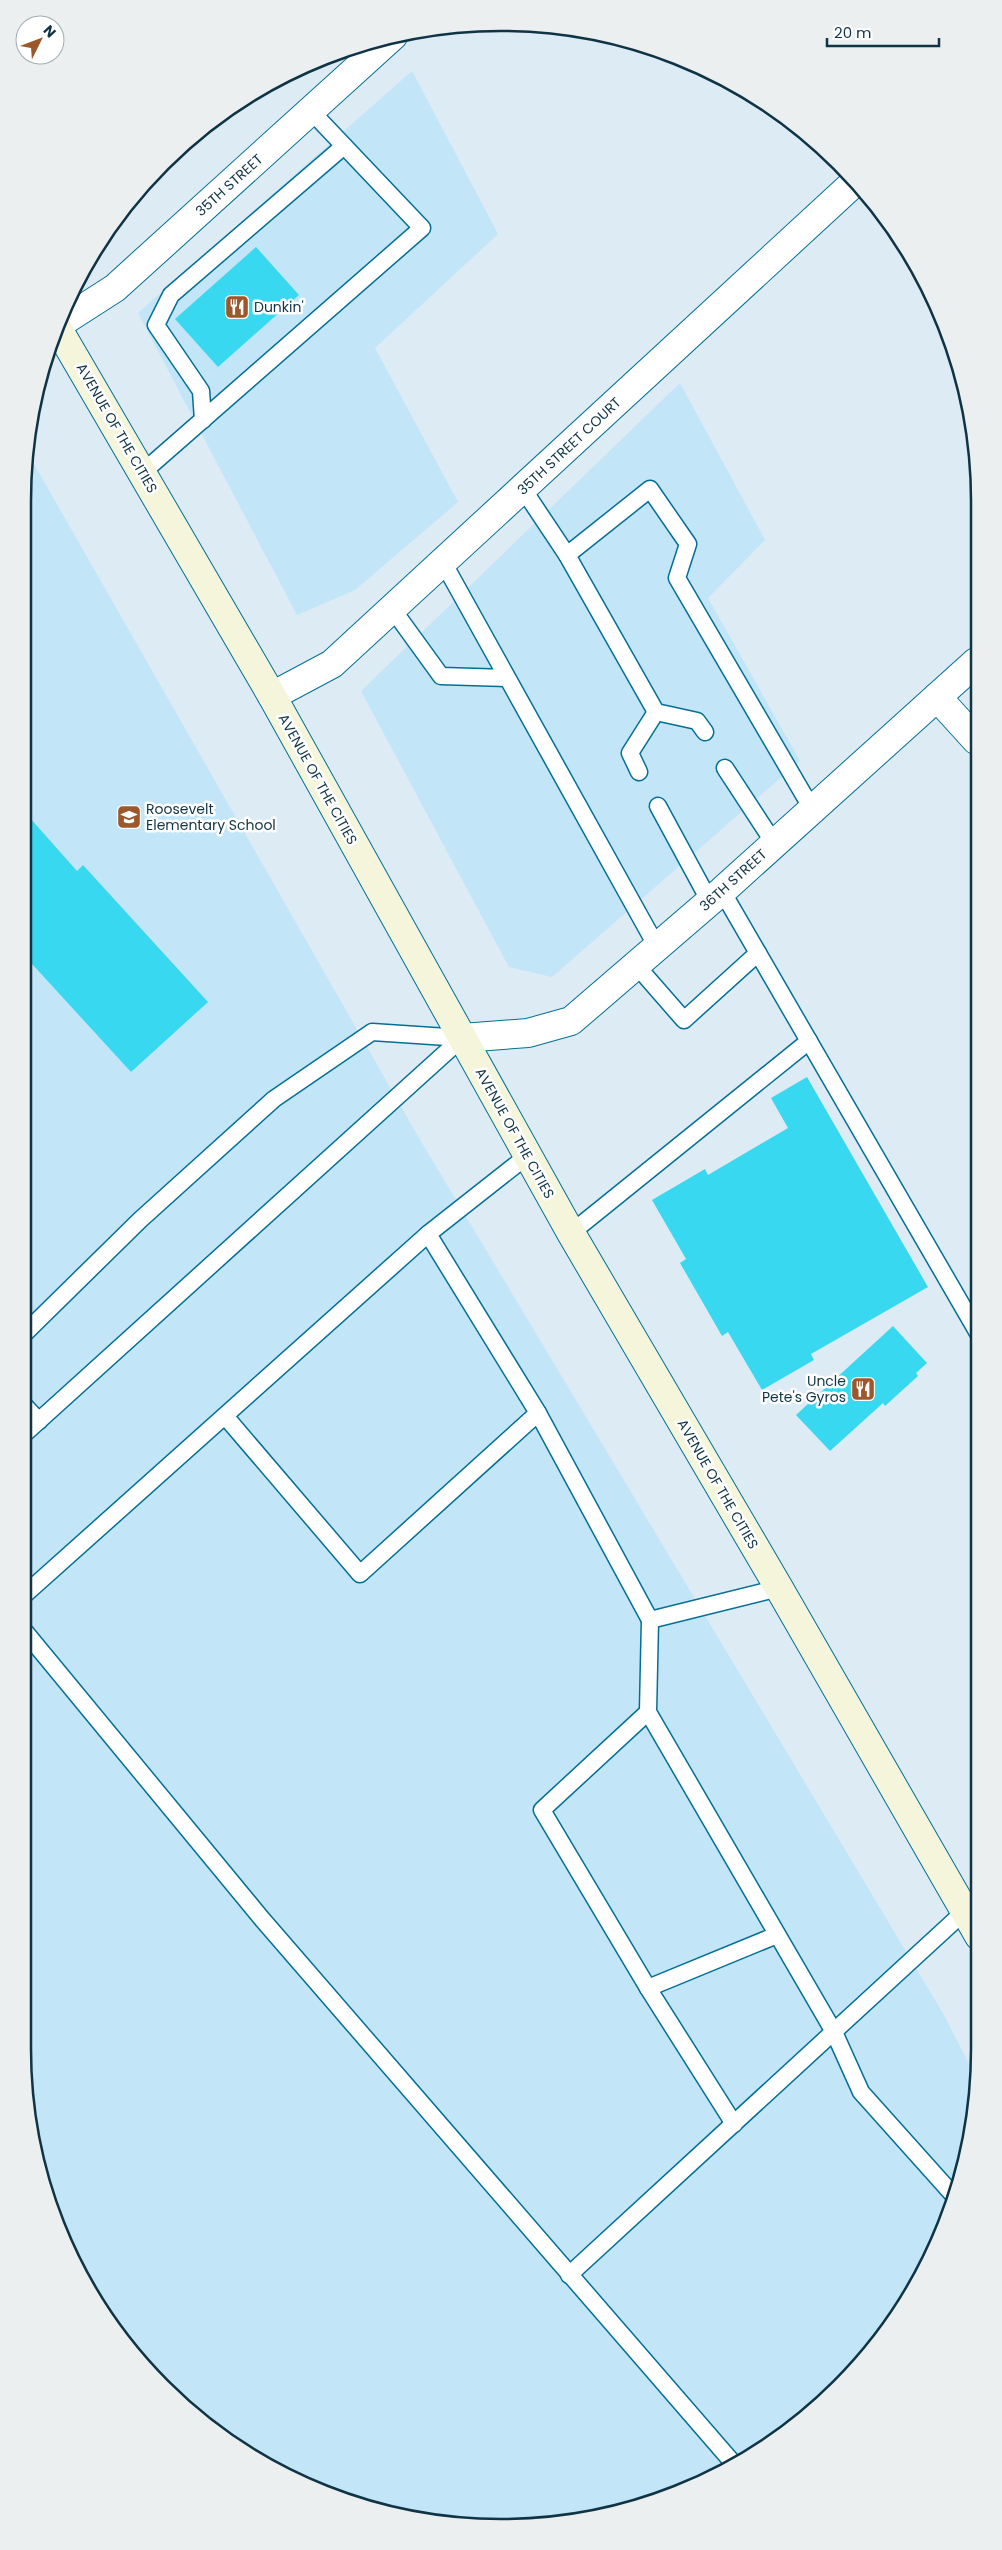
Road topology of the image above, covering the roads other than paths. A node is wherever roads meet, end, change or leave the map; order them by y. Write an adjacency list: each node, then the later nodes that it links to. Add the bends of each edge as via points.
1 (382, 46): 2 (street, 35TH STREET)
2 (311, 111): 3 (lane); 5 (street, 35TH STREET, via 115,288)
3 (344, 146): 7 (lane, via 171,295 156,325 201,391); 7 (lane, via 422,228)
4 (850, 187): 9 (street, 35TH STREET COURT)
5 (68, 318)
6 (63, 333): 8 (main road, AVENUE OF THE CITIES)
7 (203, 420): 8 (lane)
8 (143, 472): 15 (main road, AVENUE OF THE CITIES)
9 (523, 489): 10 (lane); 11 (street, 35TH STREET COURT)
10 (567, 555): 17 (lane); 23 (lane, via 650,489 688,544 677,578)
11 (443, 562): 12 (street, 35TH STREET COURT); 14 (lane)
12 (391, 608): 14 (lane, via 441,676); 15 (street, 35TH STREET COURT, via 332,664)
13 (971, 667): 16 (street, 36TH STREET)
14 (507, 678): 26 (lane)
15 (272, 696): 29 (main road, AVENUE OF THE CITIES)
16 (937, 698): 19 (street); 23 (street, 36TH STREET)
17 (656, 712): 18 (lane, via 697,721); 21 (lane, via 630,752)
18 (704, 732)
19 (971, 735)
20 (725, 768): 24 (lane)
21 (639, 772)
22 (658, 806): 25 (lane)
23 (812, 809): 24 (street, 36TH STREET)
24 (774, 843): 25 (street, 36TH STREET)
25 (716, 896): 26 (street, 36TH STREET); 27 (lane)
26 (657, 947): 28 (street, 36TH STREET)
27 (758, 954): 28 (lane, via 684,1020); 30 (lane)
28 (636, 966): 29 (street, 36TH STREET, via 571,1021 528,1033)
29 (462, 1038): 31 (main road, AVENUE OF THE CITIES); 35 (lane, via 372,1032 274,1099 140,1220); 39 (lane)
30 (809, 1041): 32 (lane); 34 (lane)
31 (527, 1156): 32 (main road, AVENUE OF THE CITIES); 33 (lane)
32 (571, 1233): 41 (main road, AVENUE OF THE CITIES)
33 (428, 1234): 37 (lane); 38 (lane)
34 (971, 1320)
35 (31, 1327)
36 (31, 1413): 39 (lane)
37 (538, 1413): 38 (lane, via 360,1574); 43 (lane)
38 (225, 1416): 42 (lane)
39 (39, 1421): 40 (lane)
40 (31, 1428)
41 (779, 1588): 43 (lane); 46 (main road, AVENUE OF THE CITIES)
42 (31, 1589)
43 (650, 1620): 45 (lane)
44 (31, 1639): 53 (lane, via 262,1919)
45 (648, 1712): 48 (lane); 49 (lane, via 542,1810)
46 (971, 1903)
47 (971, 1906): 50 (lane)
48 (777, 1935): 49 (lane); 50 (lane)
49 (648, 1988): 51 (lane)
50 (834, 2032): 51 (lane); 52 (lane, via 861,2092)
51 (734, 2124): 53 (lane)
52 (949, 2190)
53 (569, 2275): 54 (lane)
54 (730, 2459)

